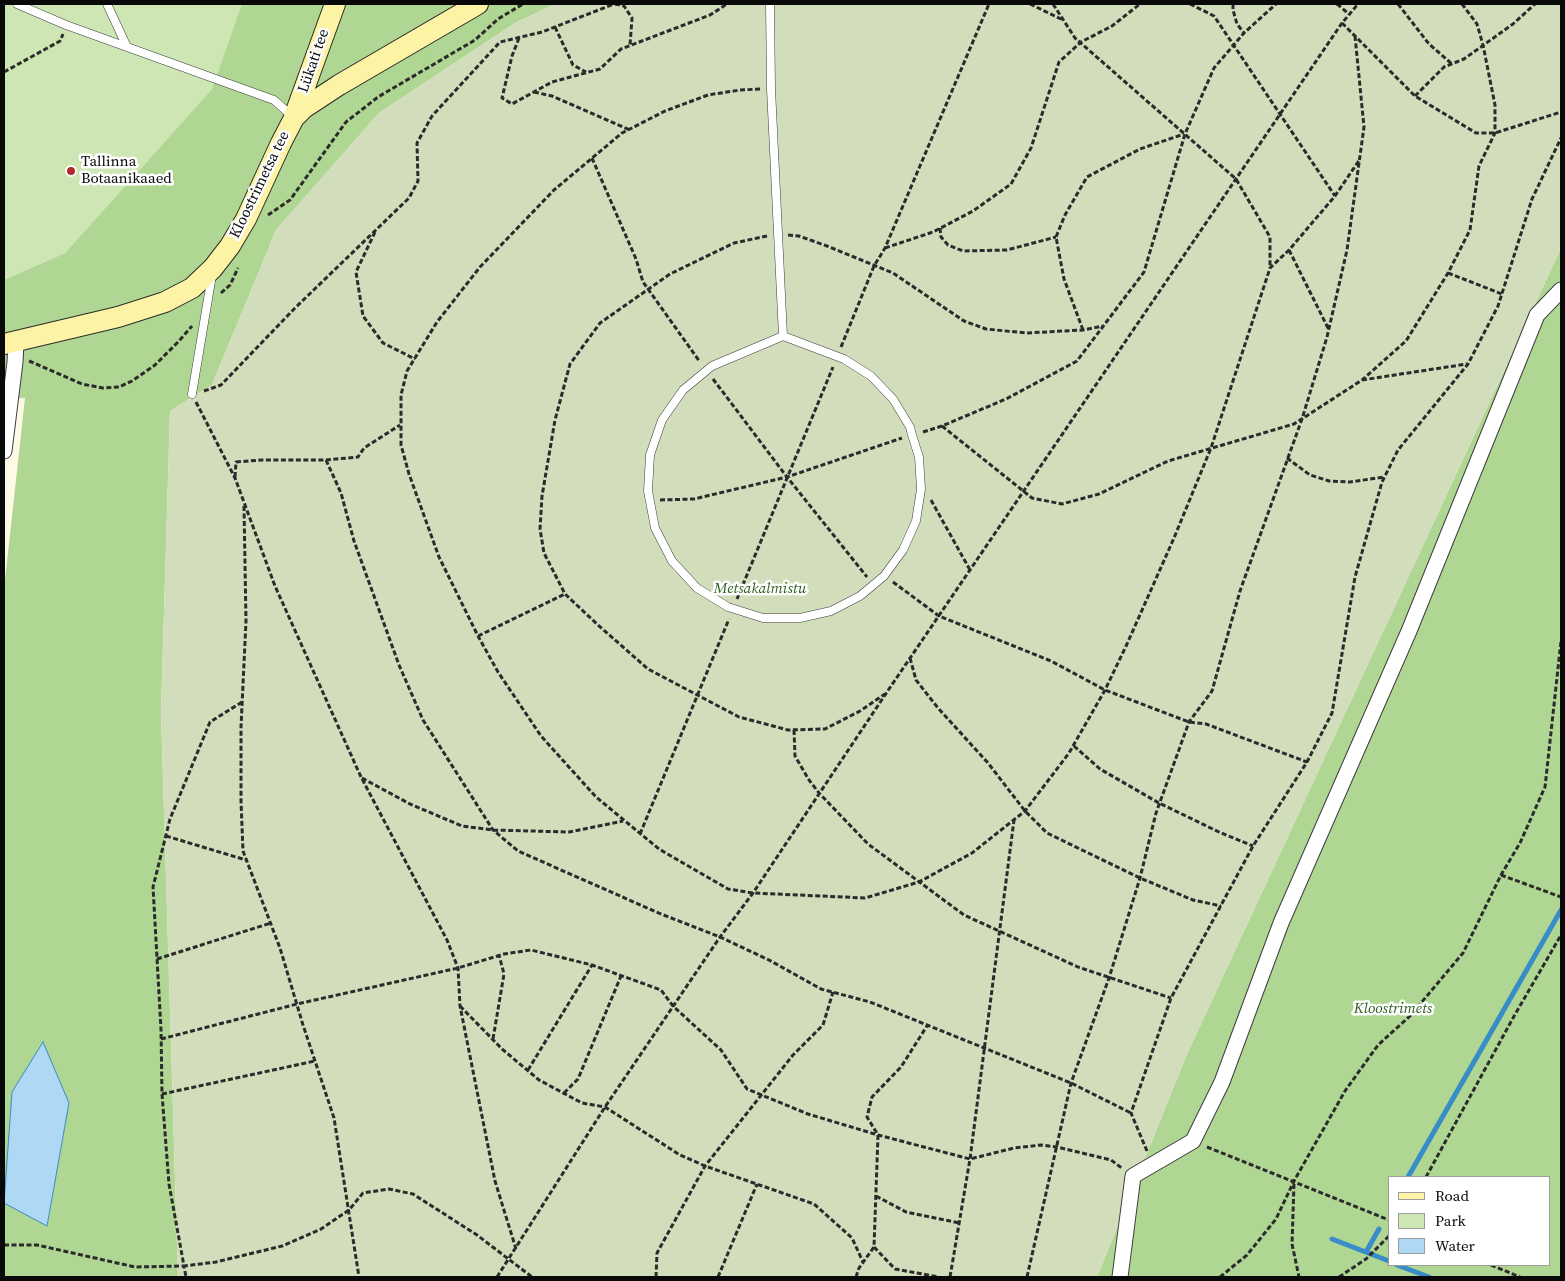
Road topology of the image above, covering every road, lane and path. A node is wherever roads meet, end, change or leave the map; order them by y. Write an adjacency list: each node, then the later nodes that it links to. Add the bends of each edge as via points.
1 (17, 4): 24 (lane)
2 (107, 4): 33 (lane)
3 (334, 4): 42 (main road, Lükati tee)
4 (478, 4): 42 (main road, Kloostrimetsa tee, via 316,99)
5 (523, 4): 51 (path, via 498,19 475,40 378,97 346,122 290,200)
6 (614, 4): 25 (path); 30 (path, via 624,6 632,18)
7 (727, 4): 30 (path, via 710,15)
8 (770, 4): 37 (lane)
9 (989, 4): 56 (path)
10 (1030, 4): 22 (path)
11 (1053, 4): 22 (path)
12 (1140, 4): 29 (path, via 1112,26)
13 (1190, 4): 32 (path, via 1214,16)
14 (1233, 4): 26 (path, via 1237,24)
15 (1276, 4): 26 (path)
16 (1337, 4): 21 (path)
17 (1358, 4): 21 (path)
18 (1398, 4): 34 (path, via 1429,44)
19 (1462, 4): 31 (path, via 1477,24)
20 (1534, 4): 31 (path)
21 (1349, 14): 23 (path)
22 (1064, 20): 29 (path)
23 (1342, 23): 27 (path); 41 (path)
24 (66, 24): 33 (lane); 35 (path, via 60,41)
25 (555, 27): 28 (path); 36 (path, via 573,65)
26 (1244, 33): 32 (path)
27 (1355, 36): 39 (path); 48 (path, via 1364,127)
28 (519, 38): 38 (path, via 502,98 512,104); 53 (path, via 500,42 432,116 417,144 418,181 409,198)
29 (1081, 42): 45 (path); 52 (path, via 1059,62 1031,148 1011,184 973,211)
30 (630, 45): 36 (path, via 600,69)
31 (1483, 45): 34 (path); 44 (path, via 1495,105)
32 (1234, 46): 41 (path); 45 (path, via 1214,68)
33 (127, 47): 42 (lane, via 274,100)
34 (1452, 64): 39 (path, via 1444,66)
35 (4, 72)
36 (586, 72): 38 (path, via 552,82)
37 (772, 89): 43 (path, via 708,95 665,111); 54 (lane)
38 (534, 92): 43 (path, via 552,96)
39 (1415, 96): 44 (path, via 1476,133)
40 (1561, 112): 44 (path)
41 (1281, 113): 49 (path); 50 (path)
42 (294, 118): 60 (main road, Kloostrimetsa tee, via 246,219)
43 (630, 130): 47 (path)
44 (1495, 133): 62 (path, via 1479,166 1470,230)
45 (1185, 134): 49 (path); 55 (path, via 1140,149 1087,177 1064,215); 66 (path, via 1144,272)
46 (1561, 138): 64 (path, via 1532,199)
47 (592, 158): 72 (path, via 554,190 480,267 436,322); 75 (path, via 643,282)
48 (1360, 159): 50 (path); 68 (path, via 1347,250)
49 (1236, 179): 61 (path, via 1270,237); 90 (path)
50 (1335, 196): 57 (path)
51 (267, 216)
52 (940, 228): 55 (path, via 941,237 948,245 963,251 1007,250); 56 (path)
53 (376, 229): 72 (path, via 356,272 363,316 384,343); 77 (path, via 220,385)
54 (778, 234): 59 (path, via 799,236); 69 (lane)
55 (1056, 237): 67 (path, via 1064,279)
56 (885, 248): 59 (path)
57 (1288, 250): 61 (path); 68 (path)
58 (238, 266): 65 (path, via 230,284)
59 (874, 266): 67 (path, via 893,273 964,321 986,329 1026,333); 71 (path)
60 (213, 268): 65 (lane); 70 (main road, Kloostrimetsa tee, via 192,288 165,302)
61 (1270, 268): 82 (path)
62 (1448, 273): 64 (path); 76 (path, via 1406,341)
63 (1561, 290): 153 (street, via 1537,315 1409,631 1281,923 1222,1082)
64 (1502, 294): 74 (path)
65 (208, 306): 73 (path, via 155,365 119,387 82,384); 77 (lane)
66 (1103, 326): 67 (path); 80 (path, via 1078,361 1006,399)
67 (1082, 330)
68 (1329, 330): 78 (path)
69 (783, 336): 71 (lane); 75 (lane)
70 (10, 343): 83 (street, via 15,362)
71 (837, 357): 81 (lane, via 871,376 894,399); 88 (path)
72 (414, 359): 79 (path, via 407,371 401,395)
73 (28, 360)
74 (1468, 364): 76 (path); 86 (path, via 1398,450)
75 (706, 371): 88 (path); 91 (lane, via 683,390 662,420 650,455)
76 (1362, 380): 78 (path)
77 (192, 394): 87 (path)
78 (1302, 419): 82 (path); 84 (path)
79 (401, 424): 85 (path, via 364,448 358,457); 99 (path, via 401,444 409,474 436,548)
80 (942, 426): 81 (path); 90 (path)
81 (912, 435): 88 (path); 89 (lane)
82 (1211, 448): 90 (path, via 1168,461 1099,494 1062,504 1032,498); 102 (path)
83 (4, 451)
84 (1288, 458): 86 (path, via 1310,475 1329,481); 104 (path, via 1240,591 1212,691)
85 (326, 460): 87 (path, via 236,462); 114 (path, via 341,493 354,541 399,664 423,720)
86 (1385, 477): 107 (path, via 1355,577 1332,713)
87 (235, 478): 92 (path)
88 (787, 478): 91 (path, via 694,499); 95 (path); 97 (path)
89 (921, 480): 93 (path); 94 (lane, via 916,521 904,550)
90 (1023, 491): 93 (path)
91 (649, 501): 97 (lane, via 655,528 672,560 697,588)
92 (244, 503): 103 (path, via 246,621); 108 (path, via 275,586)
93 (970, 570): 98 (path)
94 (884, 576): 95 (lane); 98 (path)
95 (874, 584): 97 (lane, via 860,596 832,611 800,618 763,618)
96 (565, 594): 99 (path)
97 (733, 609): 115 (path)
98 (939, 616): 101 (path); 102 (path, via 1051,661)
99 (478, 636): 113 (path, via 541,736 596,797)
100 (1561, 641): 119 (path, via 1545,787 1520,843)
101 (910, 658): 109 (path); 111 (path, via 916,680)
102 (1105, 690): 104 (path); 106 (path)
103 (242, 702): 116 (path, via 210,722); 118 (path, via 241,801 243,850)
104 (1189, 722): 107 (path, via 1206,724); 110 (path)
105 (794, 730): 109 (path, via 795,756)
106 (1074, 746): 110 (path, via 1100,769); 111 (path)
107 (1307, 762): 117 (path)
108 (361, 777): 114 (path, via 410,804 462,826); 132 (path, via 448,940)
109 (819, 794): 121 (path, via 868,844); 122 (path)
110 (1159, 803): 117 (path); 120 (path)
111 (1025, 810): 112 (path); 120 (path, via 1047,833)
112 (1014, 819): 121 (path, via 972,853); 126 (path)
113 (624, 820): 114 (path, via 568,832); 115 (path)
114 (493, 830): 128 (path, via 518,851)
115 (640, 834): 122 (path, via 659,849 728,888)
116 (166, 836): 118 (path); 130 (path, via 153,887)
117 (1253, 846): 124 (path)
118 (247, 860): 125 (path)
119 (1501, 875): 123 (path); 160 (path, via 1463,953 1410,1016 1378,1045 1345,1091)
120 (1140, 878): 124 (path, via 1193,900); 134 (path)
121 (919, 882): 122 (path, via 865,898); 126 (path, via 964,915)
122 (753, 893): 128 (path)
123 (1561, 897)
124 (1221, 906): 136 (path)
125 (271, 923): 130 (path); 137 (path)
126 (1000, 931): 134 (path); 143 (path)
127 (1561, 935): 159 (path)
128 (720, 937): 135 (path, via 820,989); 139 (path)
129 (499, 955): 131 (path, via 531,950); 132 (path); 142 (path, via 504,974)
130 (157, 959): 141 (path)
131 (592, 965): 133 (path); 145 (path)
132 (458, 968): 137 (path); 138 (path)
133 (621, 976): 139 (path, via 661,990); 147 (path, via 578,1079)
134 (1109, 978): 136 (path); 146 (path)
135 (833, 992): 140 (path, via 870,1002); 149 (path, via 823,1025 793,1054)
136 (1172, 998): 151 (path)
137 (296, 1004): 141 (path); 144 (path)
138 (460, 1006): 142 (path); 169 (path, via 495,1181)
139 (673, 1006): 149 (path, via 720,1050 747,1089); 150 (path)
140 (927, 1026): 143 (path); 152 (path, via 901,1067 872,1097 867,1116)
141 (161, 1039): 148 (path)
142 (492, 1040): 145 (path)
143 (985, 1049): 146 (path); 155 (path)
144 (315, 1061): 148 (path); 163 (path, via 334,1118)
145 (528, 1070): 147 (path, via 539,1080)
146 (1071, 1083): 151 (path); 154 (path)
147 (564, 1093): 150 (path, via 582,1103)
148 (162, 1094): 172 (path, via 169,1184)
149 (761, 1095): 152 (path, via 808,1114); 156 (path)
150 (605, 1107): 156 (path, via 680,1155); 169 (path)
151 (1131, 1112): 157 (path)
152 (878, 1135): 155 (path); 162 (path)
153 (1193, 1141): 157 (street); 160 (path)
154 (1057, 1147): 155 (path, via 1014,1148); 158 (path, via 1111,1160); 183 (path)
155 (970, 1160): 165 (path)
156 (705, 1166): 161 (path); 178 (path, via 656,1253)
157 (1154, 1166): 158 (street)
158 (1133, 1176): 184 (street)
159 (1427, 1176)
160 (1294, 1181): 164 (path); 185 (path, via 1276,1219 1247,1254); 186 (path, via 1292,1244)
161 (756, 1184): 171 (path, via 814,1204 852,1238); 179 (path)
162 (876, 1196): 165 (path, via 906,1212); 168 (path)
163 (349, 1210): 170 (path, via 363,1193 389,1189 413,1194 477,1235); 172 (path, via 321,1229 282,1246); 175 (path)
164 (1388, 1220)
165 (960, 1223): 182 (path)
166 (1388, 1237): 187 (path, via 1366,1259)
167 (4, 1245): 172 (path, via 36,1245 135,1267)
168 (874, 1247): 171 (path); 181 (path, via 895,1269)
169 (516, 1249): 170 (path)
170 (508, 1260): 176 (path); 177 (path)
171 (864, 1262): 180 (path)
172 (184, 1266): 174 (path)
173 (1494, 1266): 188 (path)
174 (186, 1277)
175 (359, 1277)
176 (498, 1277)
177 (532, 1277)
178 (656, 1277)
179 (718, 1277)
180 (856, 1277)
181 (939, 1277)
182 (950, 1277)
183 (1027, 1277)
184 (1120, 1277)
185 (1220, 1277)
186 (1299, 1277)
187 (1338, 1277)
188 (1520, 1277)

